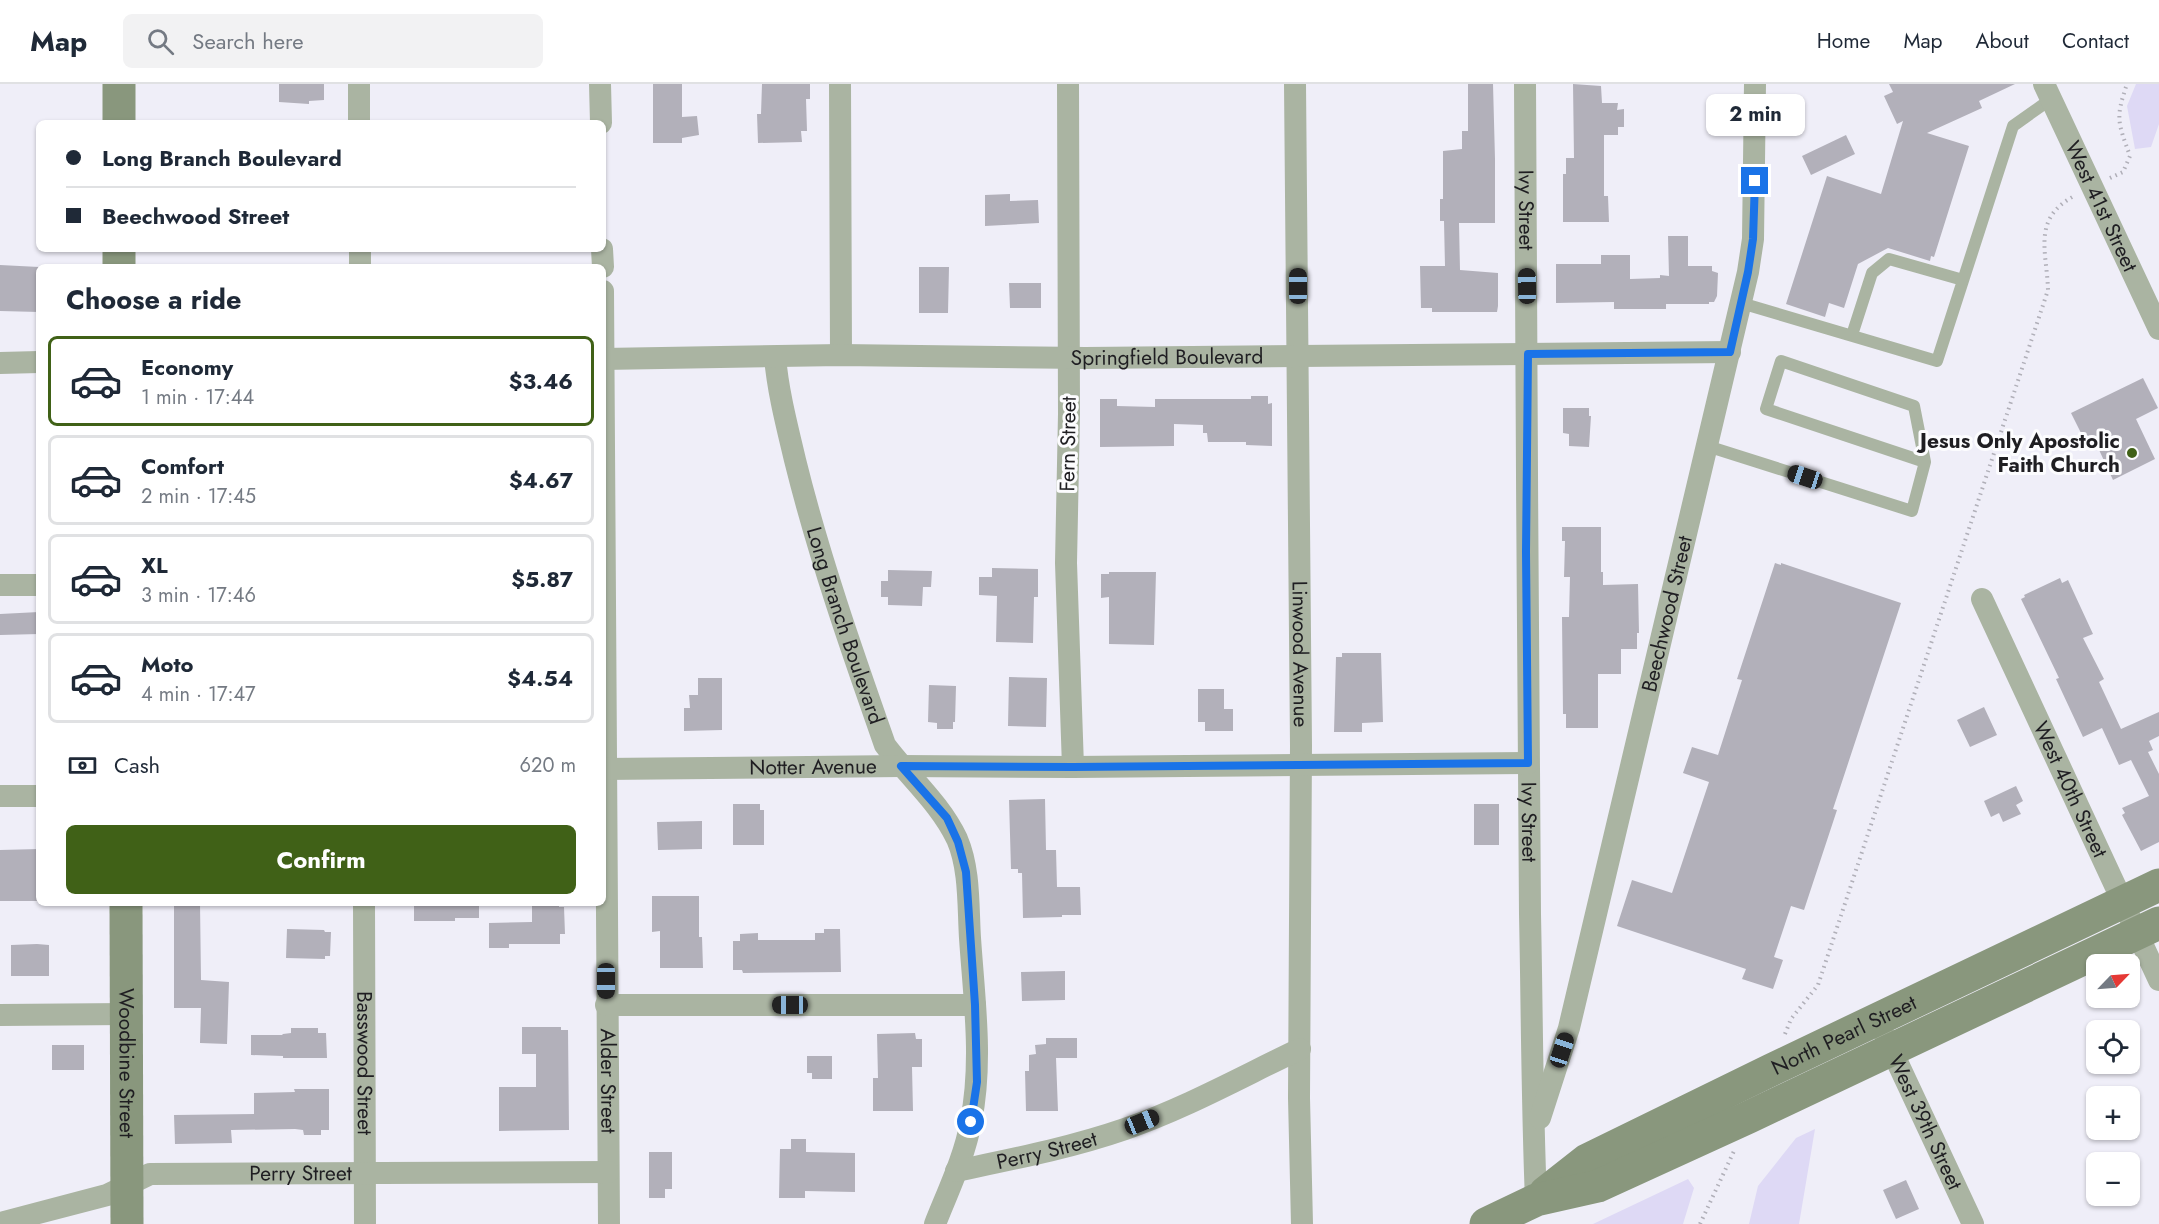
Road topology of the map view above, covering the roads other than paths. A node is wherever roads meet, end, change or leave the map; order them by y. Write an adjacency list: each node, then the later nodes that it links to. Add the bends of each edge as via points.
1 (118, 84): 10 (street)
2 (358, 84): 11 (street)
3 (600, 84): 12 (street)
4 (840, 84): 19 (street)
5 (1068, 84): 22 (street, Fern Street)
6 (1295, 84): 21 (street, Linwood Avenue)
7 (1525, 84): 18 (street, Ivy Street)
8 (1755, 84): 14 (street, Beechwood Street, via 1753,239)
9 (2048, 91): 13 (lane, via 2013,126); 15 (street, West 41st Street)
10 (119, 120)
11 (359, 120)
12 (601, 120)
13 (1963, 280): 16 (lane, via 1888,259 1872,273); 16 (lane, via 1937,361)
14 (1741, 303): 16 (lane); 17 (street, Beechwood Street)
15 (2158, 322)
16 (1852, 335)
17 (1730, 352): 18 (street, Springfield Boulevard); 26 (street, Beechwood Street)
18 (1528, 354): 21 (street, Springfield Boulevard); 31 (street, Ivy Street)
19 (841, 355): 20 (street, Springfield Boulevard); 22 (street, Springfield Boulevard)
20 (775, 357): 23 (street, Springfield Boulevard); 33 (street, Long Branch Boulevard, via 797,467 830,585 885,745)
21 (1298, 357): 22 (street, Springfield Boulevard); 32 (street, Linwood Avenue)
22 (1069, 358): 34 (street, Fern Street, via 1065,563)
23 (606, 359)
24 (36, 362): 25 (street)
25 (0, 363)
26 (1707, 446): 27 (lane, via 1912,511); 52 (street, Beechwood Street, via 1569,1028)
27 (1925, 462): 27 (lane, via 1766,409 1781,361 1914,406)
28 (0, 585): 29 (street)
29 (36, 585)
30 (1982, 599): 39 (street, West 40th Street)
31 (1528, 763): 32 (street, Notter Avenue); 52 (street, Ivy Street)
32 (1301, 764): 34 (street, Notter Avenue); 50 (street, Linwood Avenue)
33 (901, 766): 34 (street, Notter Avenue); 35 (street, Notter Avenue); 46 (street, Long Branch Boulevard, via 947,818 958,842 966,872)
34 (1073, 767)
35 (606, 769)
36 (0, 796): 37 (street)
37 (36, 796)
38 (2159, 885): 39 (street, North Pearl Street)
39 (2123, 902): 43 (street, West 40th Street); 49 (street, North Pearl Street)
40 (126, 906): 47 (street, Woodbine Street)
41 (364, 906): 55 (street, Basswood Street)
42 (605, 906): 45 (street, Alder Street)
43 (2148, 928): 44 (street, West 40th Street); 51 (street, North Pearl Street)
44 (2159, 980)
45 (606, 1005): 46 (street); 54 (street, Alder Street)
46 (975, 1005): 53 (street, Long Branch Boulevard, via 977,1082 971,1122)
47 (128, 1014): 48 (street); 56 (street, Woodbine Street)
48 (0, 1015)
49 (1877, 1019): 51 (street, West 39th Street); 57 (street, North Pearl Street, via 1587,1160)
50 (1300, 1049): 53 (street, Perry Street, via 1126,1128); 63 (street, Linwood Avenue)
51 (1891, 1050): 57 (street, North Pearl Street, via 1598,1186); 65 (street, West 39th Street)
52 (1534, 1137): 57 (street, Ivy Street)
53 (956, 1171): 62 (street, Long Branch Boulevard)
54 (608, 1172): 55 (street, Perry Street); 61 (street, Alder Street)
55 (364, 1173): 56 (street, Perry Street, via 150,1174); 60 (street, Basswood Street)
56 (127, 1185): 58 (street, Perry Street, via 107,1195); 59 (street, Woodbine Street)
57 (1536, 1200): 64 (street, North Pearl Street)
58 (0, 1224)
59 (127, 1224)
60 (365, 1224)
61 (609, 1224)
62 (935, 1224)
63 (1302, 1224)
64 (1486, 1224)
65 (1973, 1224)

